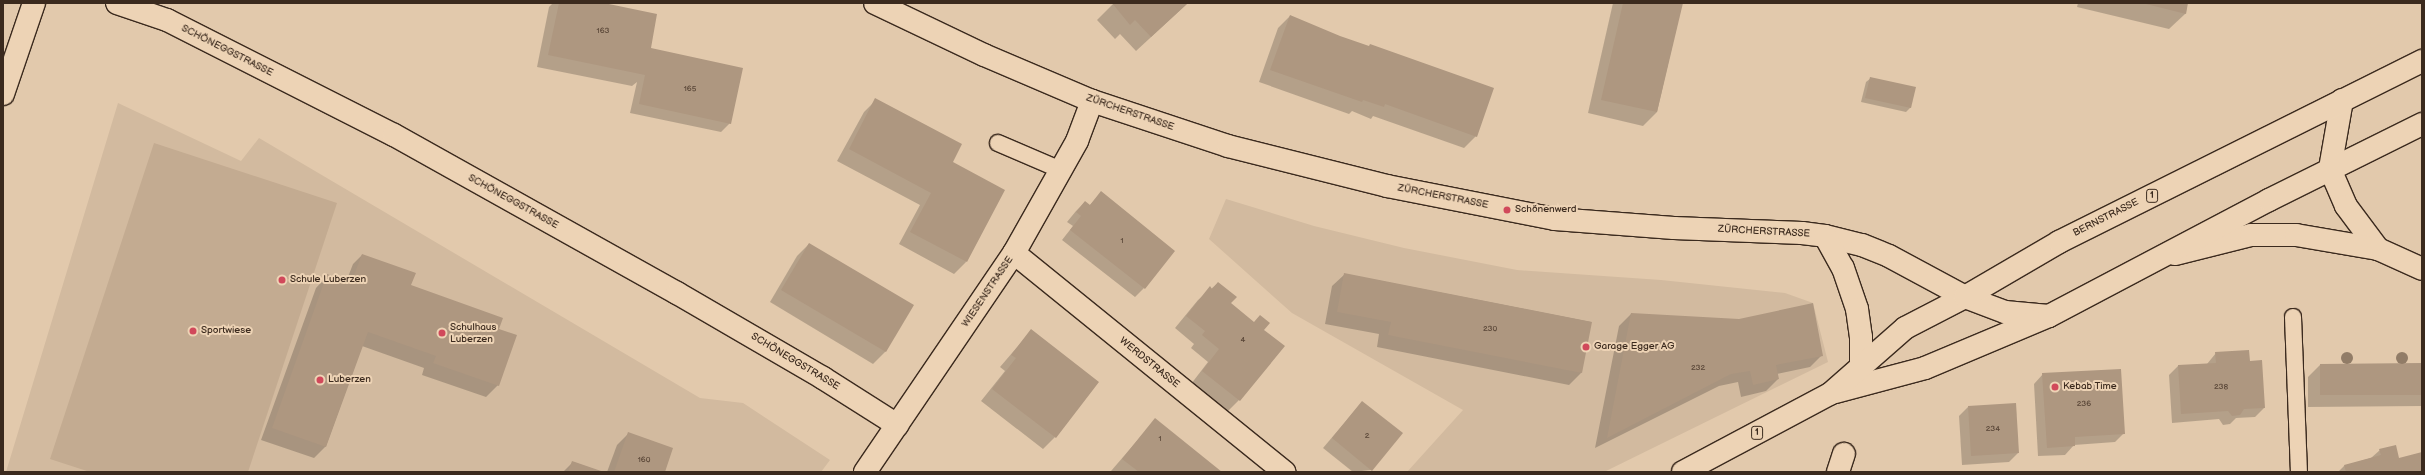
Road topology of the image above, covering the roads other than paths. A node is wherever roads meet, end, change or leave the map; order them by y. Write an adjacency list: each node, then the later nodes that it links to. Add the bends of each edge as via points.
1 (34, 3): 5 (main road)
2 (117, 3): 22 (main road, SCHÖNEGGSTRASSE, via 167,20 394,136 697,305 823,378)
3 (875, 3): 7 (main road, ZÜRCHERSTRASSE, via 984,55)
4 (2422, 61): 6 (main road, BERNSTRASSE / 1)
5 (3, 94)
6 (2342, 100): 10 (main road); 17 (main road, BERNSTRASSE / 1, via 2059,242)
7 (1092, 101): 11 (main road, WIESENSTRASSE, via 1077,141); 12 (main road, ZÜRCHERSTRASSE, via 1228,146 1387,186 1548,217 1607,224)
8 (2422, 124): 10 (main road, BERNSTRASSE / 1)
9 (998, 143): 11 (lane)
10 (2330, 169): 13 (main road, via 2346,206); 15 (main road, BERNSTRASSE / 1)
11 (1061, 170): 14 (main road, WIESENSTRASSE)
12 (1825, 236): 17 (main road, ZÜRCHERSTRASSE, via 1862,245 1889,256); 20 (main road, via 1844,268 1857,309 1862,337)
13 (2378, 249): 15 (main road, via 2296,235 2251,235); 16 (main road)
14 (1014, 253): 22 (main road, WIESENSTRASSE); 24 (main road, WERDSTRASSE)
15 (2162, 257): 18 (main road, BERNSTRASSE / 1)
16 (2422, 269)
17 (1966, 298): 18 (main road, ZÜRCHERSTRASSE, via 2005,312); 20 (main road, BERNSTRASSE / 1, via 1906,328)
18 (2050, 316): 21 (main road, BERNSTRASSE / 1, via 1925,368)
19 (2293, 317): 26 (lane)
20 (1862, 366): 21 (main road, BERNSTRASSE / 1)
21 (1830, 394): 25 (main road, BERNSTRASSE / 1)
22 (897, 425): 23 (main road, WIESENSTRASSE)
23 (865, 472)
24 (1284, 472)
25 (1683, 472)
26 (2299, 472)

